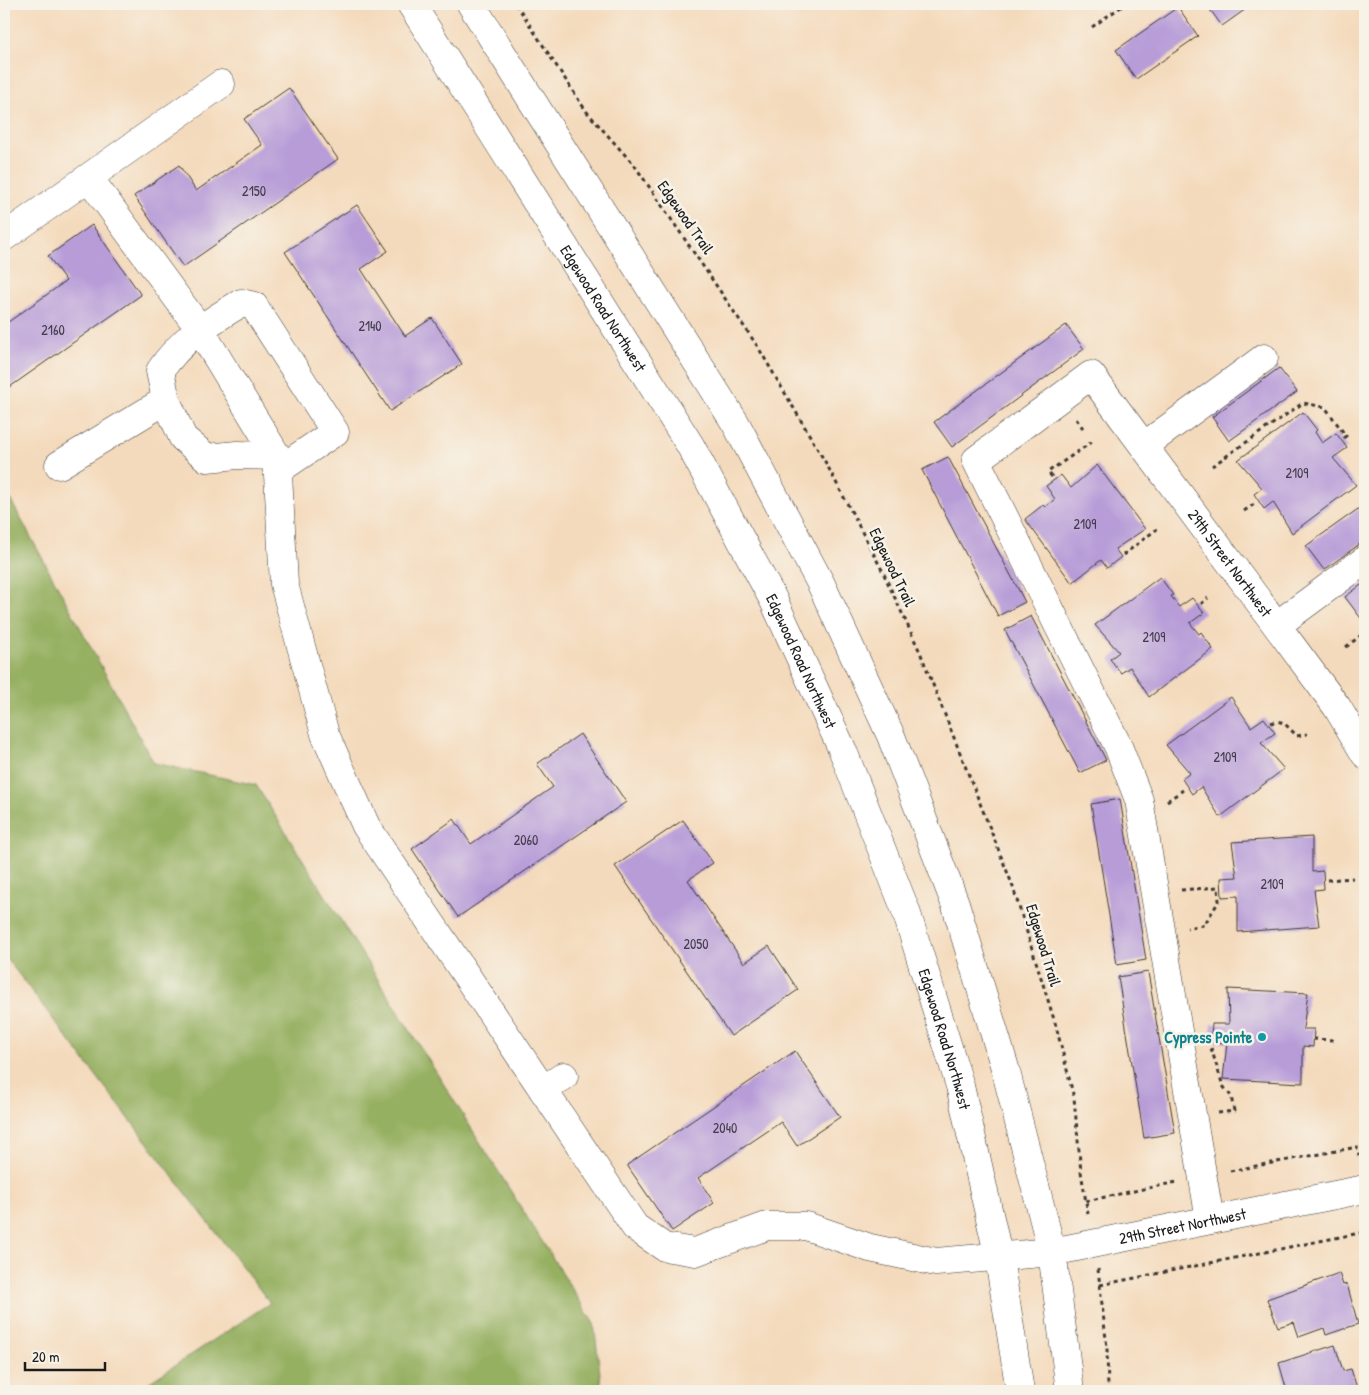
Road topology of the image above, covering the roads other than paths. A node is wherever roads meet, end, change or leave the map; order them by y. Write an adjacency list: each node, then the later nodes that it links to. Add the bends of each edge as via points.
1 (411, 4): 18 (main road, Edgewood Road Northwest, via 690,445 773,599 843,751 906,911 960,1086)
2 (471, 4): 17 (main road, via 736,424 821,584 891,736 955,903 1005,1068)
3 (221, 84): 4 (main road)
4 (89, 178): 5 (main road); 6 (main road)
5 (4, 237)
6 (199, 328): 8 (main road, via 171,355 160,371); 10 (main road); 10 (main road, via 242,303 254,306 335,432)
7 (1264, 358): 9 (main road)
8 (166, 400): 10 (main road, via 182,438 207,458 237,455); 11 (main road)
9 (1144, 446): 13 (main road, 29th Street Northwest); 16 (main road, 29th Street Northwest, via 1091,375 976,460 1118,746 1139,800)
10 (277, 464): 18 (main road, 29th Street Northwest, via 284,584 324,734 366,826 503,1008 554,1083 635,1227 664,1247 695,1252 767,1226 806,1226 870,1248 936,1262)
11 (59, 465)
12 (1365, 560): 13 (main road)
13 (1277, 625): 14 (main road, 29th Street Northwest, via 1337,707)
14 (1365, 754)
15 (1365, 1189): 16 (main road, 29th Street Northwest)
16 (1210, 1220): 17 (main road, 29th Street Northwest)
17 (1052, 1252): 18 (main road, 29th Street Northwest); 20 (main road)
18 (998, 1258): 19 (main road, Edgewood Road Northwest)
19 (1020, 1391)
20 (1070, 1391)

